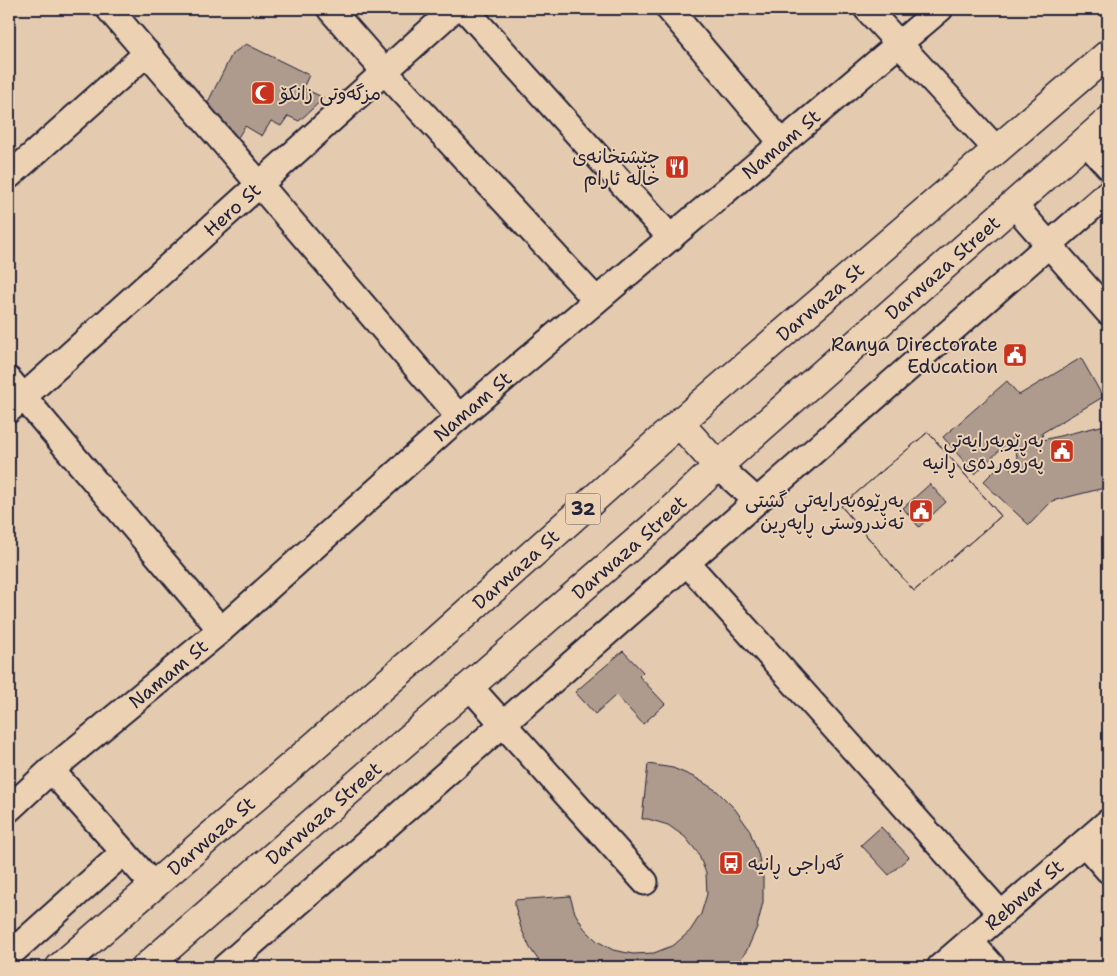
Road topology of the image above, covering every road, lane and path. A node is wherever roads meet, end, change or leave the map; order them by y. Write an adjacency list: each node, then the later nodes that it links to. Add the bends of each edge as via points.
1 (109, 9): 9 (street)
2 (330, 9): 11 (street)
3 (454, 9): 11 (street, Hero St)
4 (465, 9): 21 (street)
5 (669, 9): 14 (street)
6 (867, 9): 8 (street)
7 (940, 9): 8 (street, Namam St)
8 (899, 45): 14 (street, Namam St); 15 (street)
9 (147, 53): 17 (street); 18 (street)
10 (1108, 54): 15 (highway, Darwaza St / 32)
11 (385, 72): 18 (street, Hero St); 23 (street)
12 (1108, 121): 13 (highway, Darwaza Street)
13 (1085, 141): 16 (street); 20 (highway, Darwaza Street)
14 (782, 143): 21 (street, Namam St)
15 (997, 150): 27 (highway, Darwaza St / 32)
16 (1108, 166)
17 (9, 176)
18 (259, 185): 25 (street, Hero St); 26 (street)
19 (1108, 193): 22 (street)
20 (1014, 205): 22 (street); 28 (highway, Darwaza Street)
21 (670, 238): 23 (street, Namam St)
22 (1049, 245): 24 (street); 29 (street)
23 (596, 300): 26 (street, Namam St)
24 (1108, 312)
25 (14, 396): 31 (street)
26 (459, 416): 31 (street, Namam St)
27 (679, 423): 28 (highway); 41 (highway, Darwaza St / 32)
28 (718, 466): 29 (street); 32 (highway, Darwaza Street)
29 (757, 501): 30 (street)
30 (687, 563): 33 (street); 42 (street)
31 (221, 630): 34 (street, Namam St)
32 (470, 687): 33 (street); 47 (highway, Darwaza Street)
33 (503, 724): 40 (street); 45 (street)
34 (51, 770): 35 (street, Namam St); 38 (street)
35 (9, 809)
36 (1108, 822): 37 (street, Rebwar St)
37 (1084, 843): 39 (street); 42 (street, Rebwar St)
38 (124, 852): 41 (street); 44 (street)
39 (1108, 870)
40 (645, 882)
41 (154, 886): 46 (highway, Darwaza St / 32)
42 (1002, 914): 43 (street, Rebwar St)
43 (970, 941): 48 (street, Rebwar St); 49 (street)
44 (9, 955)
45 (240, 962)
46 (60, 967)
47 (146, 967)
48 (940, 967)
49 (993, 967)

